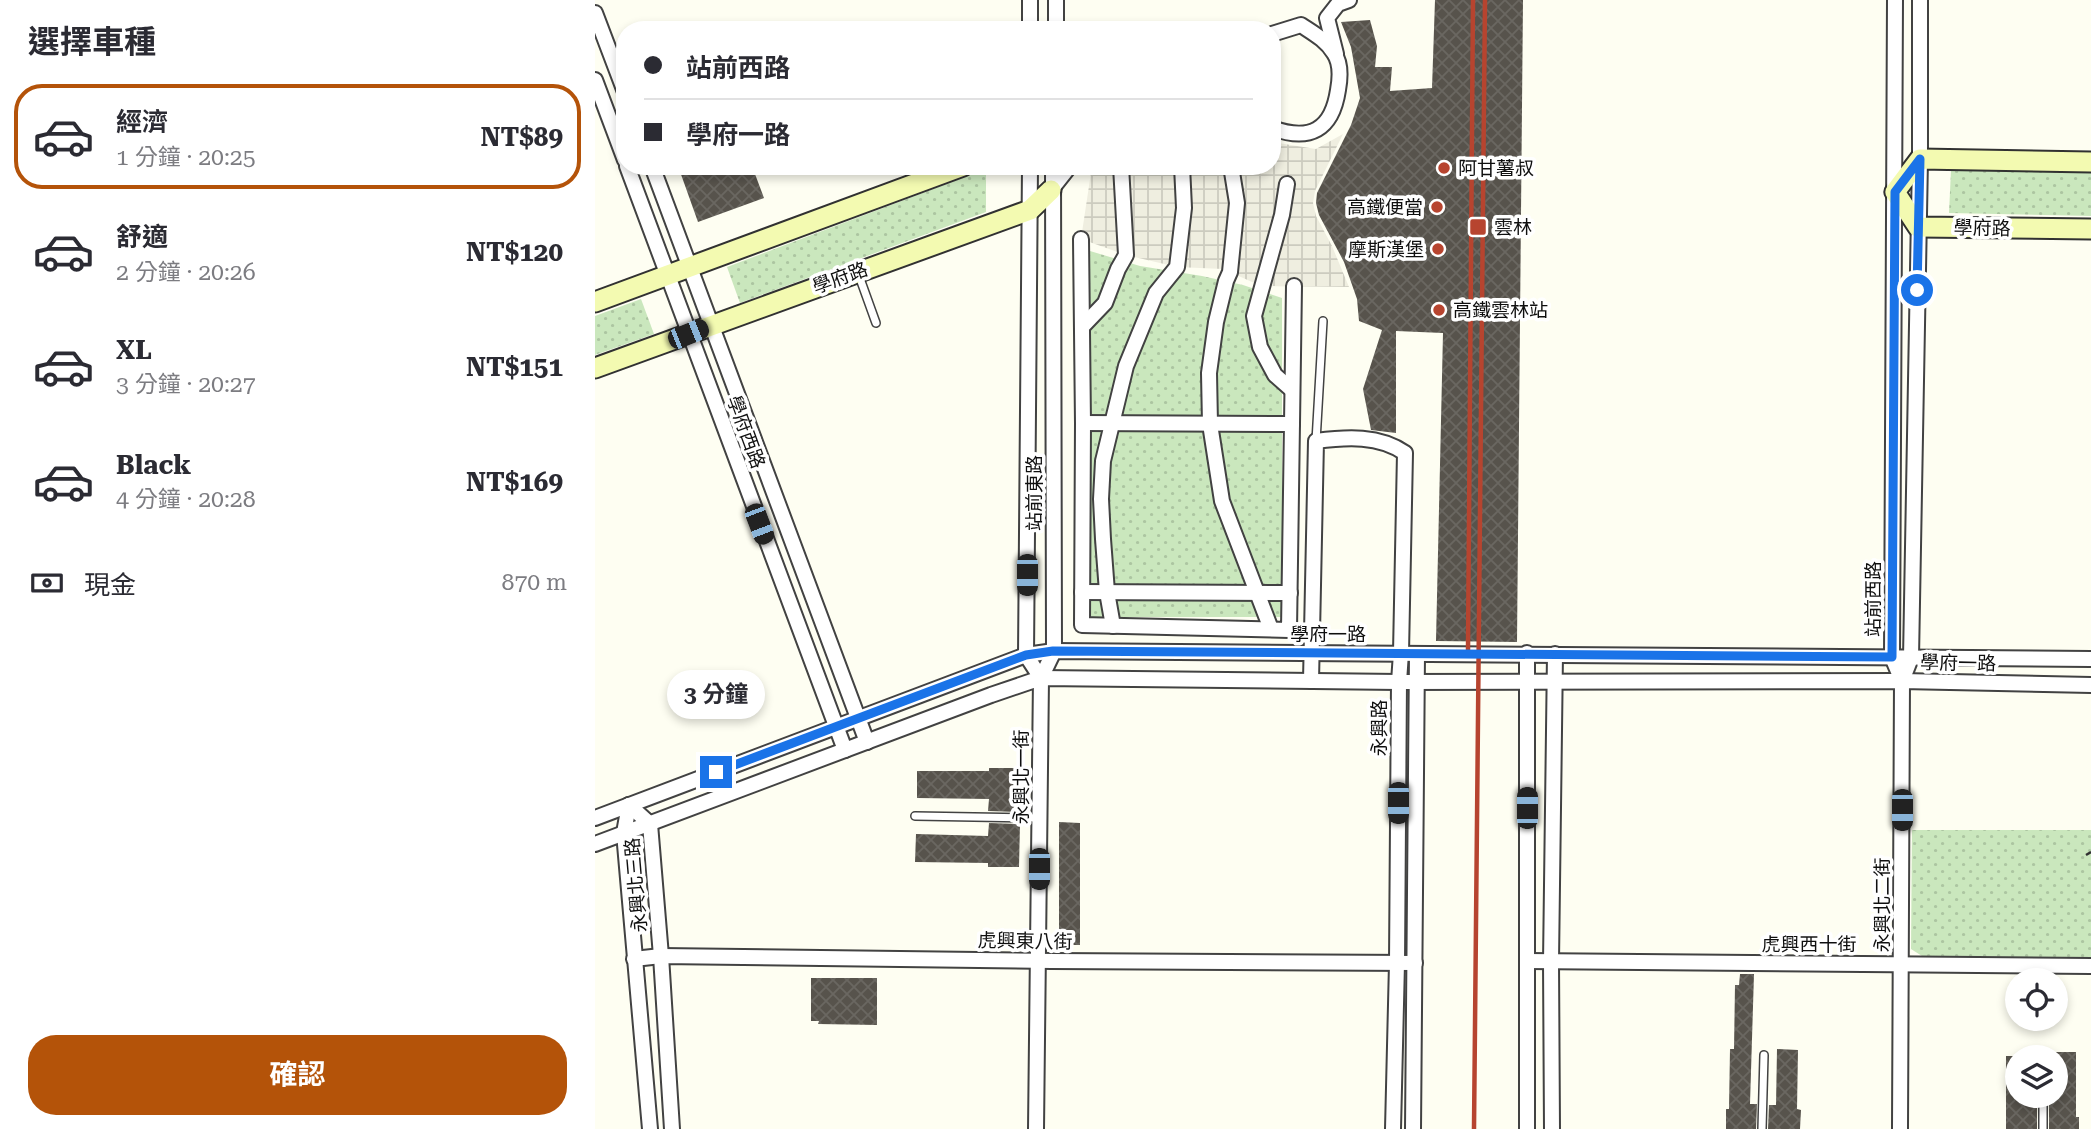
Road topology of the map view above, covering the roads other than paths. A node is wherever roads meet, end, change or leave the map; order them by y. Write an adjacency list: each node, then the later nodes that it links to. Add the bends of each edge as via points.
1 (1030, 0): 7 (street)
2 (1056, 0): 8 (street)
3 (1349, 0): 10 (street, via 1338,4 1327,18)
4 (1895, 0): 28 (street, 站前西路)
5 (1920, 0): 15 (street, 站前西路)
6 (595, 13): 11 (street)
7 (1030, 21)
8 (1056, 21)
9 (1281, 31): 10 (street, via 1301,25)
10 (1336, 55): 13 (street, via 1340,78 1336,102 1324,126 1306,134)
11 (616, 68)
12 (595, 80): 14 (street)
13 (1281, 130)
14 (616, 136)
15 (1920, 159): 16 (street); 28 (street); 30 (street, 站前西路)
16 (2091, 162)
17 (630, 175): 35 (street, 學府西路)
18 (656, 175): 33 (street, 學府西路)
19 (939, 175): 33 (street)
20 (1030, 175): 29 (street, 站前東路)
21 (1052, 175): 27 (street, 站前東路)
22 (1063, 175): 27 (street, 學府路)
23 (1121, 175): 41 (street, via 1125,255 1105,303)
24 (1182, 175): 46 (street, via 1184,208 1177,267 1156,293 1126,366)
25 (1232, 175): 47 (street, via 1237,203 1230,272 1216,322 1209,373)
26 (1287, 184): 44 (street, via 1254,316 1260,347 1275,375)
27 (1051, 190): 29 (street, 學府路); 56 (street, 站前東路)
28 (1895, 192): 30 (street); 63 (street, 站前西路)
29 (1030, 211): 34 (street, 學府路); 62 (street, 站前東路)
30 (1918, 227): 31 (street, 學府路); 64 (street, 站前西路)
31 (2091, 229)
32 (1081, 239): 41 (street)
33 (690, 267): 35 (street); 40 (street, 學府西路)
34 (857, 272): 39 (lane); 40 (street, 學府路)
35 (668, 275): 37 (street); 42 (street, 學府西路)
36 (1294, 286): 44 (street)
37 (595, 302)
38 (1323, 321): 49 (lane)
39 (876, 323)
40 (711, 324): 42 (street, 學府路); 74 (street, 學府西路)
41 (1082, 327): 45 (street)
42 (688, 334): 43 (street, 學府路); 75 (street, 學府西路)
43 (595, 368)
44 (1293, 390): 48 (street)
45 (1083, 423): 46 (street); 50 (street)
46 (1112, 423): 47 (street); 51 (street, via 1101,499)
47 (1210, 424): 48 (street); 52 (street, via 1222,501)
48 (1292, 424): 53 (street)
49 (1316, 441): 57 (street, 永興路, via 1370,439 1405,453); 59 (street)
50 (1082, 592): 51 (street); 54 (street, via 1081,625)
51 (1107, 592): 52 (street); 54 (street)
52 (1255, 593): 53 (street); 55 (street)
53 (1290, 593): 55 (street, via 1289,630)
54 (1113, 625): 55 (street)
55 (1271, 629)
56 (1053, 651): 59 (street, 學府一路); 62 (street, 學府一路); 66 (street, 站前東路)
57 (1401, 653): 59 (street, 學府一路); 60 (street, 學府一路); 71 (street, 永興路)
58 (1527, 653): 60 (street, 學府一路); 61 (street, 學府一路); 68 (street)
59 (1312, 654): 67 (street)
60 (1417, 654): 72 (street, 永興路)
61 (1555, 654): 63 (street, 學府一路); 69 (street)
62 (1026, 655): 66 (street); 74 (street, 學府一路)
63 (1892, 657): 64 (street, 學府一路); 70 (street, 站前西路)
64 (1911, 658): 65 (street, 學府一路); 70 (street, 站前西路)
65 (2091, 659)
66 (1041, 678): 67 (street, 學府一路); 76 (street, 學府一路); 81 (street, 永興北一街)
67 (1311, 681): 71 (street, 學府一路)
68 (1528, 681): 69 (street, 學府一路); 72 (street, 學府一路); 88 (street)
69 (1555, 681): 70 (street, 學府一路); 89 (street)
70 (1902, 681): 73 (street, 學府一路); 92 (street, 永興北二街)
71 (1399, 682): 72 (street, 學府一路); 90 (street, 永興路)
72 (1417, 682): 91 (street, 永興路)
73 (2091, 685)
74 (857, 717): 75 (street, 學府一路); 76 (street, 學府西路)
75 (835, 727): 77 (street, 學府西路); 78 (street, 學府一路)
76 (867, 742): 77 (street, 學府一路)
77 (845, 750): 82 (street, 學府一路)
78 (629, 805): 80 (street, 學府一路); 82 (street, 永興北三路); 83 (street, 永興北三路)
79 (915, 816): 81 (lane)
80 (595, 818)
81 (1040, 818): 87 (street, 永興北一街)
82 (650, 824): 83 (street, 學府一路); 85 (street, 永興北三路)
83 (624, 833): 84 (street, 學府一路); 86 (street, 永興北三路)
84 (595, 844)
85 (661, 956): 86 (street, 虎興東八街); 87 (street, 虎興東八街); 97 (street, 永興北三路)
86 (634, 959): 96 (street, 永興北三路)
87 (1038, 961): 90 (street, 虎興東八街); 98 (street, 永興北一街)
88 (1527, 961): 89 (street, 虎興西十街); 101 (street)
89 (1551, 962): 92 (street, 虎興西十街); 102 (street)
90 (1397, 963): 91 (street, 虎興東八街); 99 (street, 永興路)
91 (1415, 963): 100 (street, 永興路)
92 (1902, 964): 93 (street, 虎興西十街); 104 (street, 永興北二街)
93 (2091, 966)
94 (1764, 1055): 103 (lane)
95 (2043, 1108): 105 (lane)
96 (650, 1129)
97 (672, 1129)
98 (1036, 1129)
99 (1394, 1129)
100 (1413, 1129)
101 (1527, 1129)
102 (1552, 1129)
103 (1762, 1129)
104 (1900, 1129)
105 (2043, 1129)

